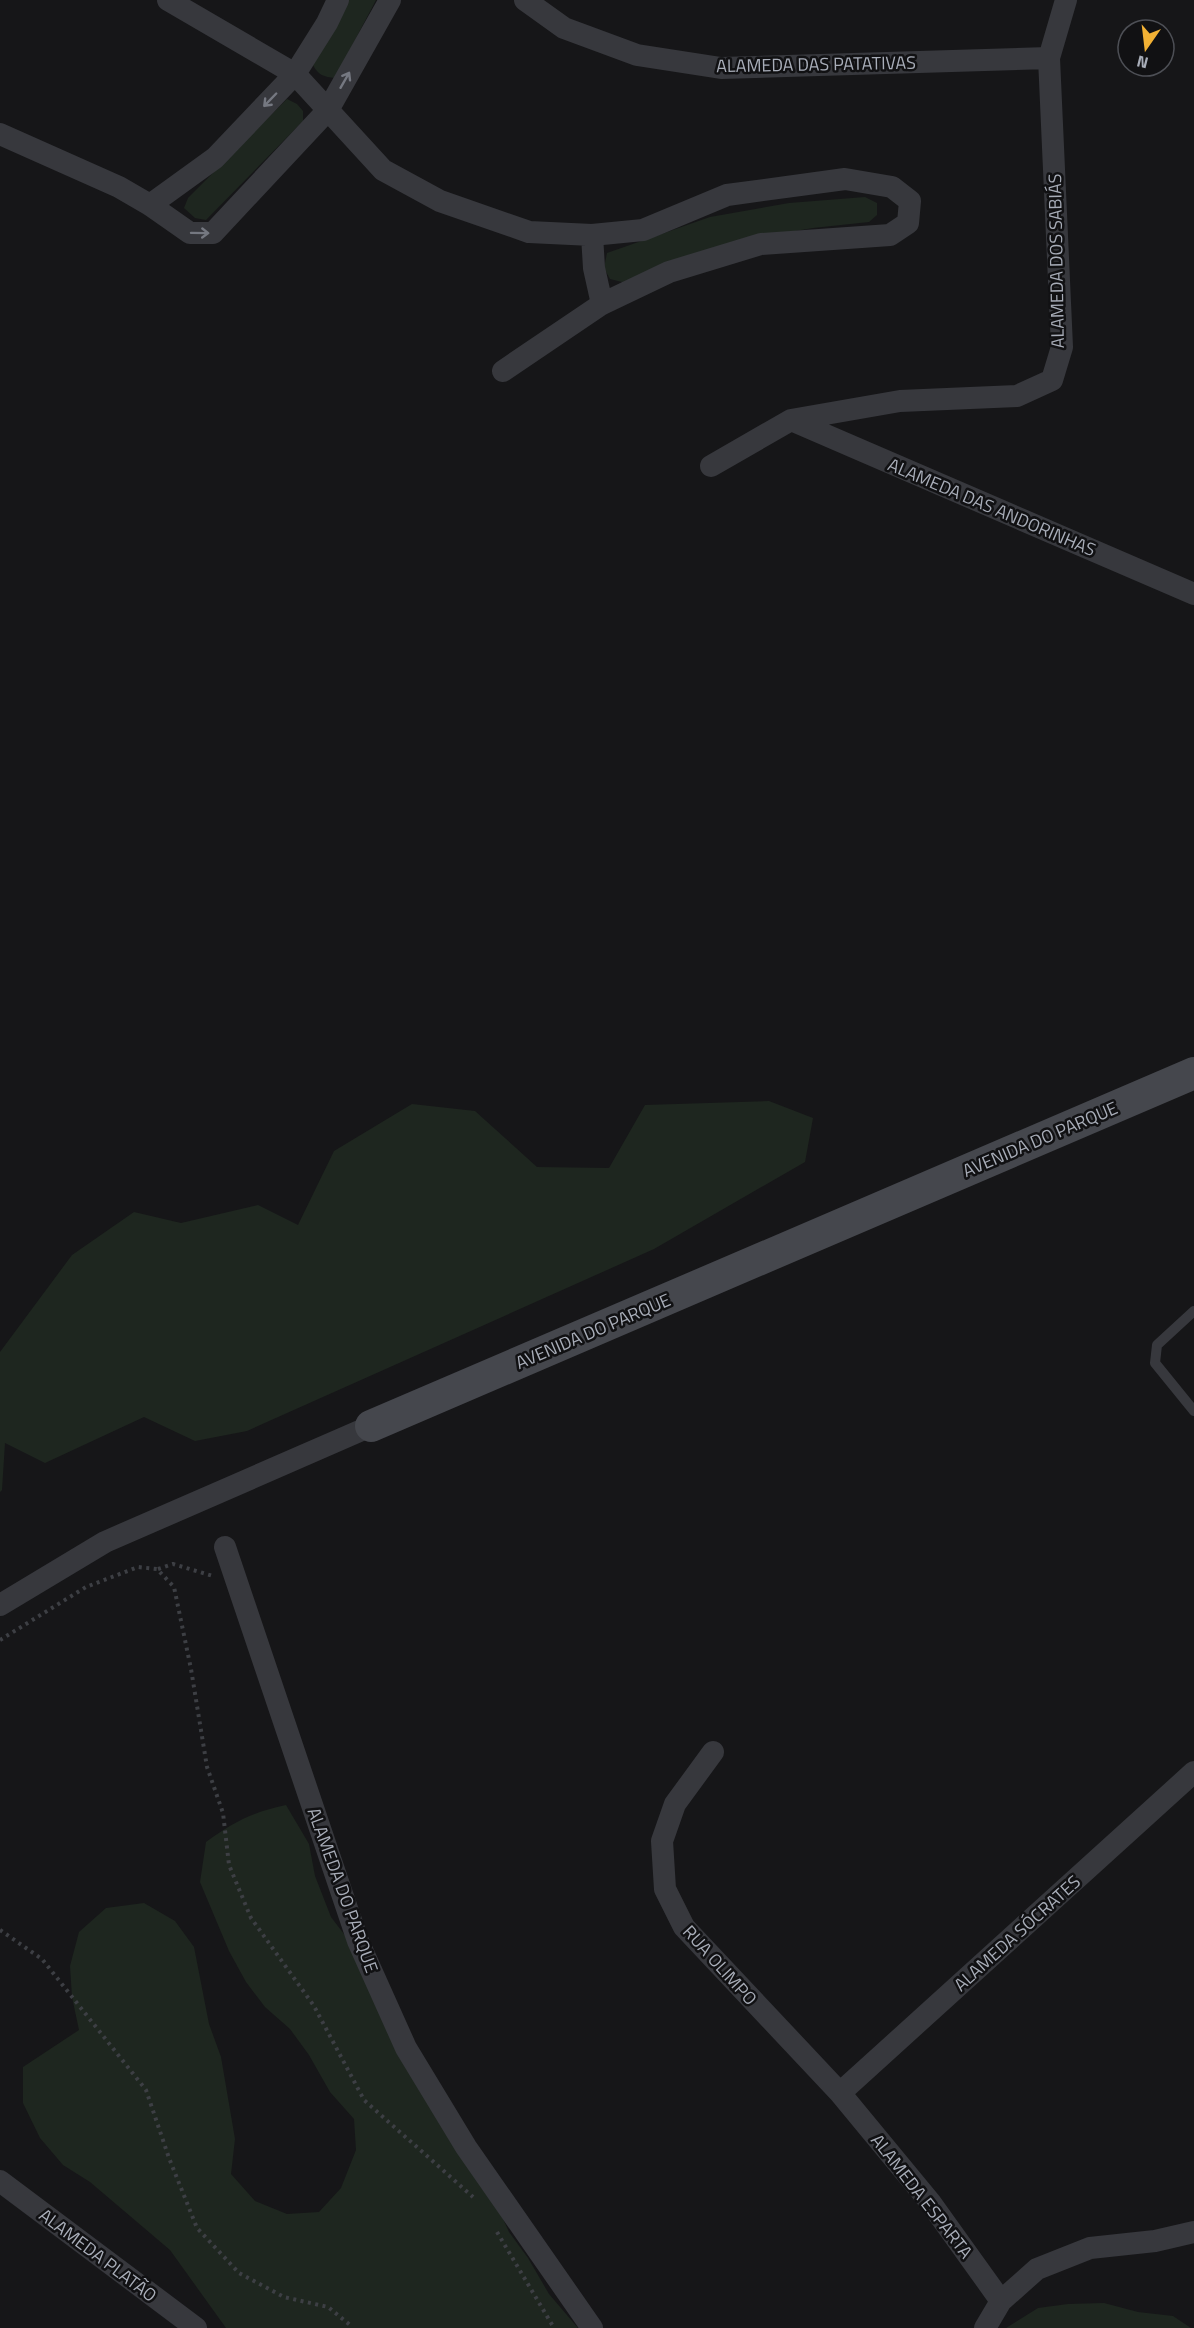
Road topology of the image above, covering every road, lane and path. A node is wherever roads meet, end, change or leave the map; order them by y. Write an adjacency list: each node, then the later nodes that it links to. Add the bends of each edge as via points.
1 (168, 0): 7 (street)
2 (338, 0): 7 (street)
3 (390, 0): 8 (street, one-way to 3)
4 (525, 0): 6 (street, ALAMEDA DAS PATATIVAS, via 564,28 637,55 721,68)
5 (1066, 0): 6 (street, ALAMEDA DOS SABIÁS)
6 (1050, 58): 14 (street, ALAMEDA DOS SABIÁS, via 1062,347 1052,380 1017,396 900,401)
7 (295, 74): 8 (street); 10 (street, one-way to 10, via 214,158)
8 (328, 110): 10 (street, one-way to 8, via 190,233 213,233); 11 (street, via 383,170 440,201 530,232)
9 (0, 134): 10 (street)
10 (150, 205)
11 (592, 235): 12 (street); 12 (street, via 643,230 727,195 844,179 892,187 910,201 908,223 890,236 761,244 669,272)
12 (602, 304): 13 (street)
13 (503, 371)
14 (791, 420): 15 (street, ALAMEDA DOS SABIÁS); 16 (street, ALAMEDA DAS ANDORINHAS)
15 (711, 466)
16 (1194, 594)
17 (1194, 1073): 20 (street, AVENIDA DO PARQUE)
18 (1194, 1311): 19 (lane, via 1157,1345 1155,1363)
19 (1194, 1411)
20 (371, 1426): 24 (street, AVENIDA DO PARQUE, via 105,1542)
21 (225, 1547): 23 (street, ALAMEDA DO PARQUE)
22 (157, 1569): 23 (path, via 172,1564); 25 (path, via 138,1567 86,1587); 31 (path, via 174,1587 207,1767 223,1813 230,1865 251,1918 314,2006 364,2100)
23 (237, 1584): 38 (street, ALAMEDA DO PARQUE, via 358,1941 406,2048 466,2147)
24 (0, 1605)
25 (0, 1640)
26 (713, 1752): 29 (street, RUA OLIMPO, via 675,1804 662,1841 665,1889 684,1927)
27 (1194, 1772): 29 (street, ALAMEDA SÓCRATES)
28 (0, 1930): 36 (path, via 42,1959 146,2090 197,2228 239,2273 284,2297 328,2307)
29 (840, 2093): 34 (street, ALAMEDA ESPARTA, via 930,2202)
30 (0, 2181): 35 (street, ALAMEDA PLATÃO)
31 (481, 2204)
32 (491, 2223): 37 (path)
33 (1194, 2232): 34 (street, via 1090,2248 1037,2269)
34 (1001, 2301): 39 (street)
35 (196, 2328)
36 (351, 2328)
37 (554, 2328)
38 (592, 2328)
39 (985, 2328)

